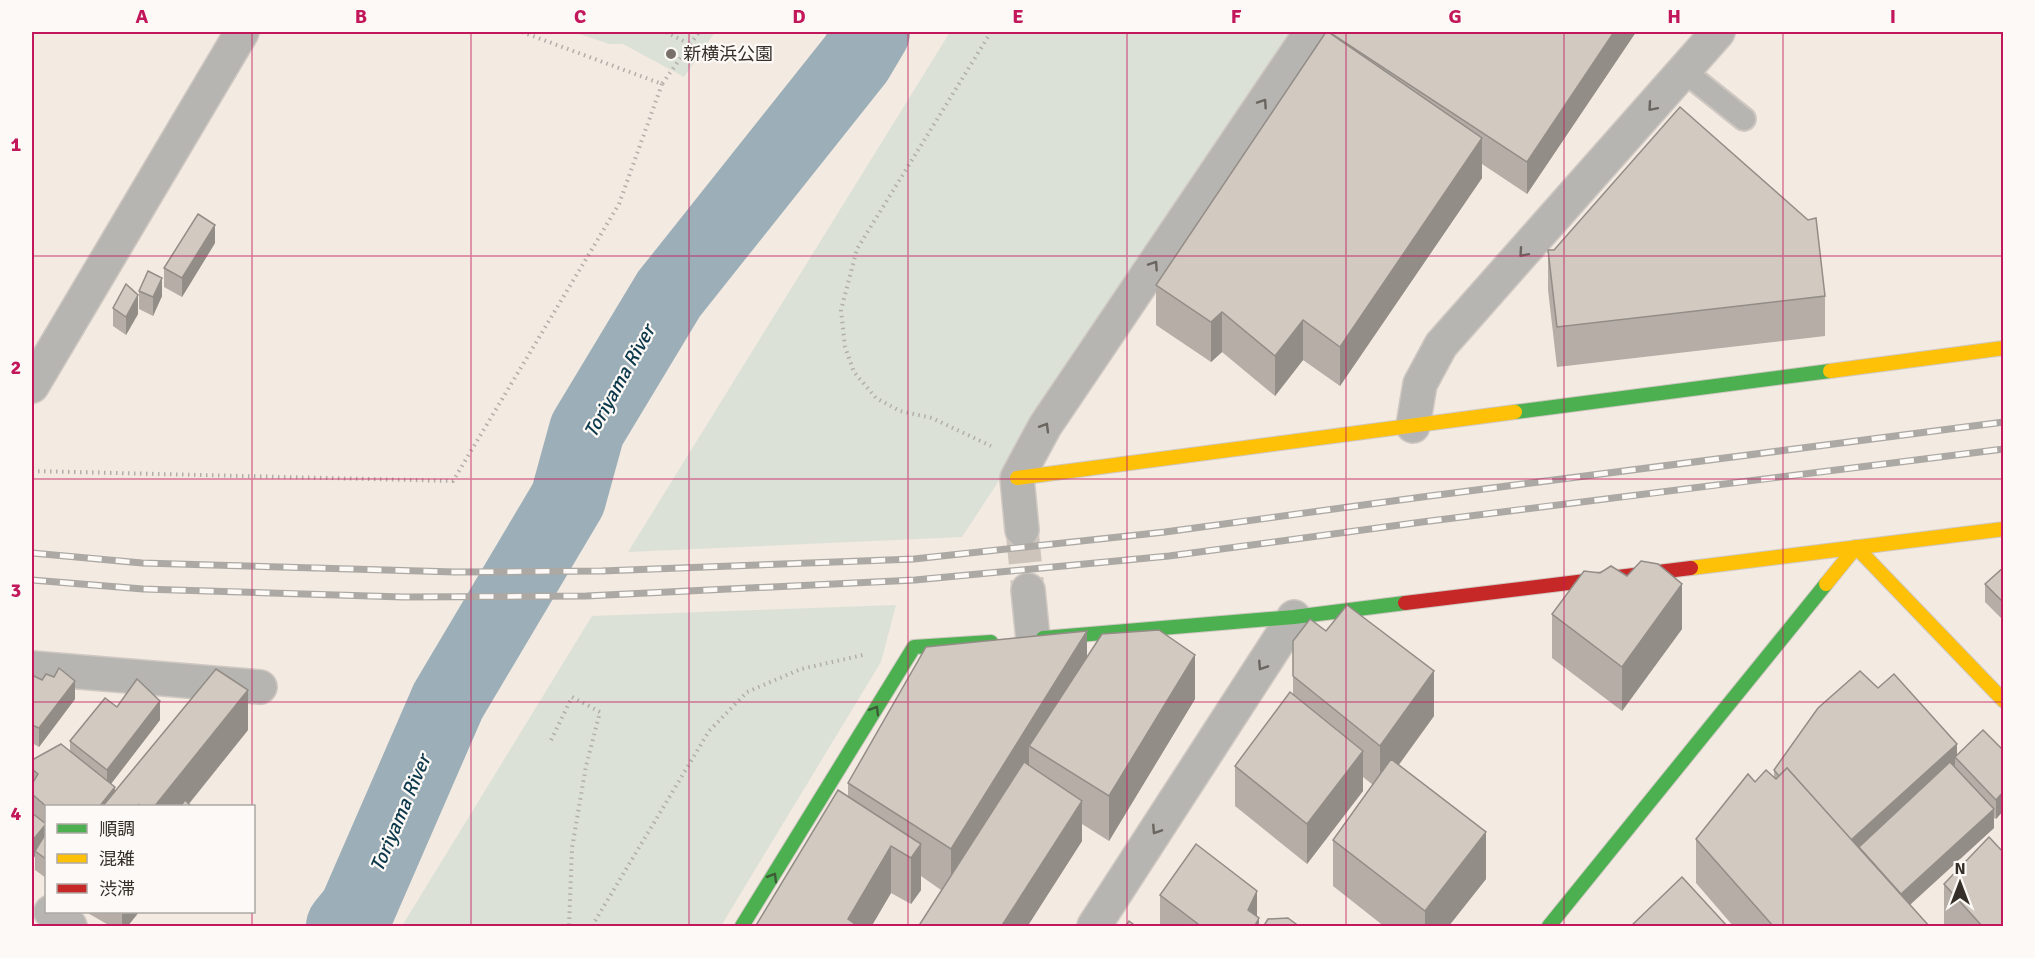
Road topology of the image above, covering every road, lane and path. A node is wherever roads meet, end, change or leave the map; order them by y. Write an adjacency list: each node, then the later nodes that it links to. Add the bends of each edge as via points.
1 (242, 32): 13 (street)
2 (522, 32): 10 (path)
3 (666, 32): 8 (path)
4 (699, 32): 8 (path)
5 (991, 32): 16 (path, via 857,249 841,310 845,348 854,372 876,398 900,411 932,418 1007,453)
6 (1311, 32): 16 (street, one-way to 6, via 1045,426)
7 (1718, 32): 9 (street)
8 (691, 45): 10 (path)
9 (1684, 71): 11 (lane); 14 (street, one-way to 14, via 1441,345 1420,384)
10 (662, 84): 15 (path, via 619,204 453,481)
11 (1744, 120)
12 (2004, 348): 14 (street)
13 (32, 386)
14 (1413, 426): 16 (street)
15 (32, 471)
16 (1017, 478): 18 (street)
17 (2004, 529): 19 (street)
18 (1022, 530)
19 (1856, 547): 21 (street); 26 (street); 36 (street)
20 (1028, 590): 22 (street)
21 (1294, 616): 22 (street); 35 (street, one-way to 35)
22 (1021, 640): 23 (street)
23 (914, 647): 33 (path, via 801,669 747,692 709,730); 34 (street, one-way to 23)
24 (32, 668): 25 (street)
25 (260, 687)
26 (2004, 700)
27 (550, 740): 32 (path, via 572,697 600,712 572,848)
28 (32, 896): 29 (street)
29 (45, 907)
30 (52, 913): 31 (street)
31 (70, 927)
32 (569, 927)
33 (592, 927)
34 (742, 927)
35 (1094, 927)
36 (1549, 927)

